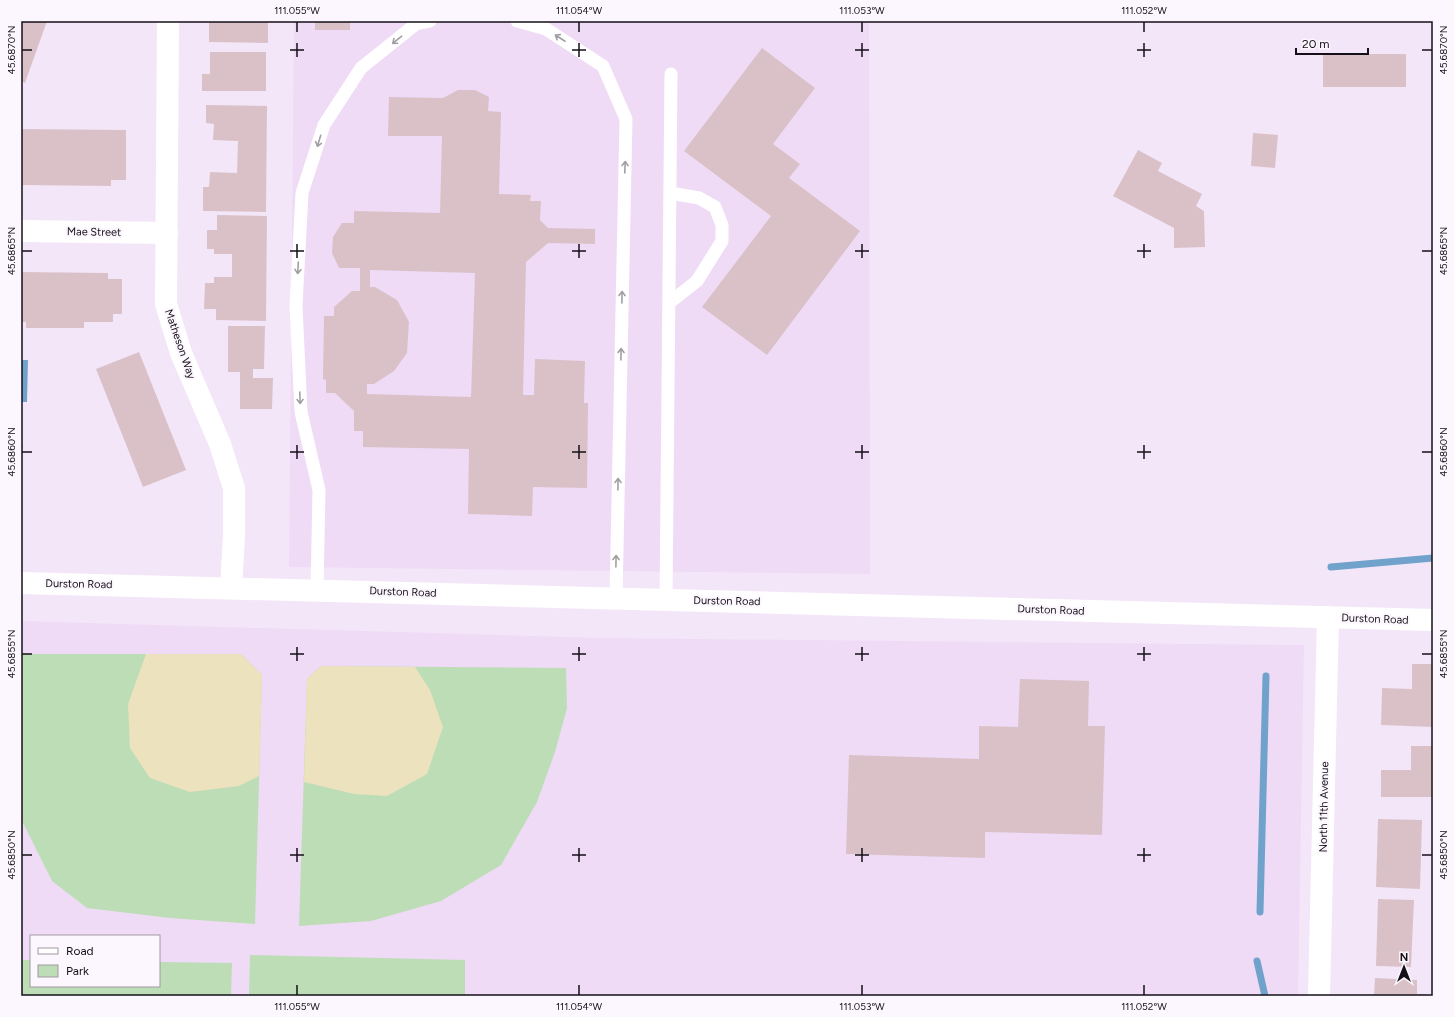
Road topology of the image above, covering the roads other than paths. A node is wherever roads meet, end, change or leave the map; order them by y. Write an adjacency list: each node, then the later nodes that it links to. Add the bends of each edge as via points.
1 (168, 21): 7 (main road, Matheson Way)
2 (430, 21): 11 (lane, one-way to 11, via 416,24 361,68 324,125 302,193 296,306 301,412 319,490)
3 (517, 21): 12 (lane, one-way to 3, via 626,119 603,66 546,29)
4 (671, 74): 5 (lane)
5 (670, 193): 8 (lane); 8 (lane, via 699,198 715,207 722,225 722,242 697,280)
6 (21, 231): 7 (main road, Mae Street)
7 (167, 233): 10 (main road, Matheson Way, via 166,304 181,353 220,444 234,488)
8 (669, 304): 13 (lane)
9 (21, 583): 10 (main road, Durston Road)
10 (231, 588): 11 (main road, Durston Road)
11 (317, 590): 12 (main road, Durston Road)
12 (616, 598): 13 (main road, Durston Road)
13 (666, 600): 14 (main road, Durston Road)
14 (1328, 617): 15 (main road, Durston Road); 16 (main road, North 11th Avenue)
15 (1433, 620)
16 (1319, 996)

